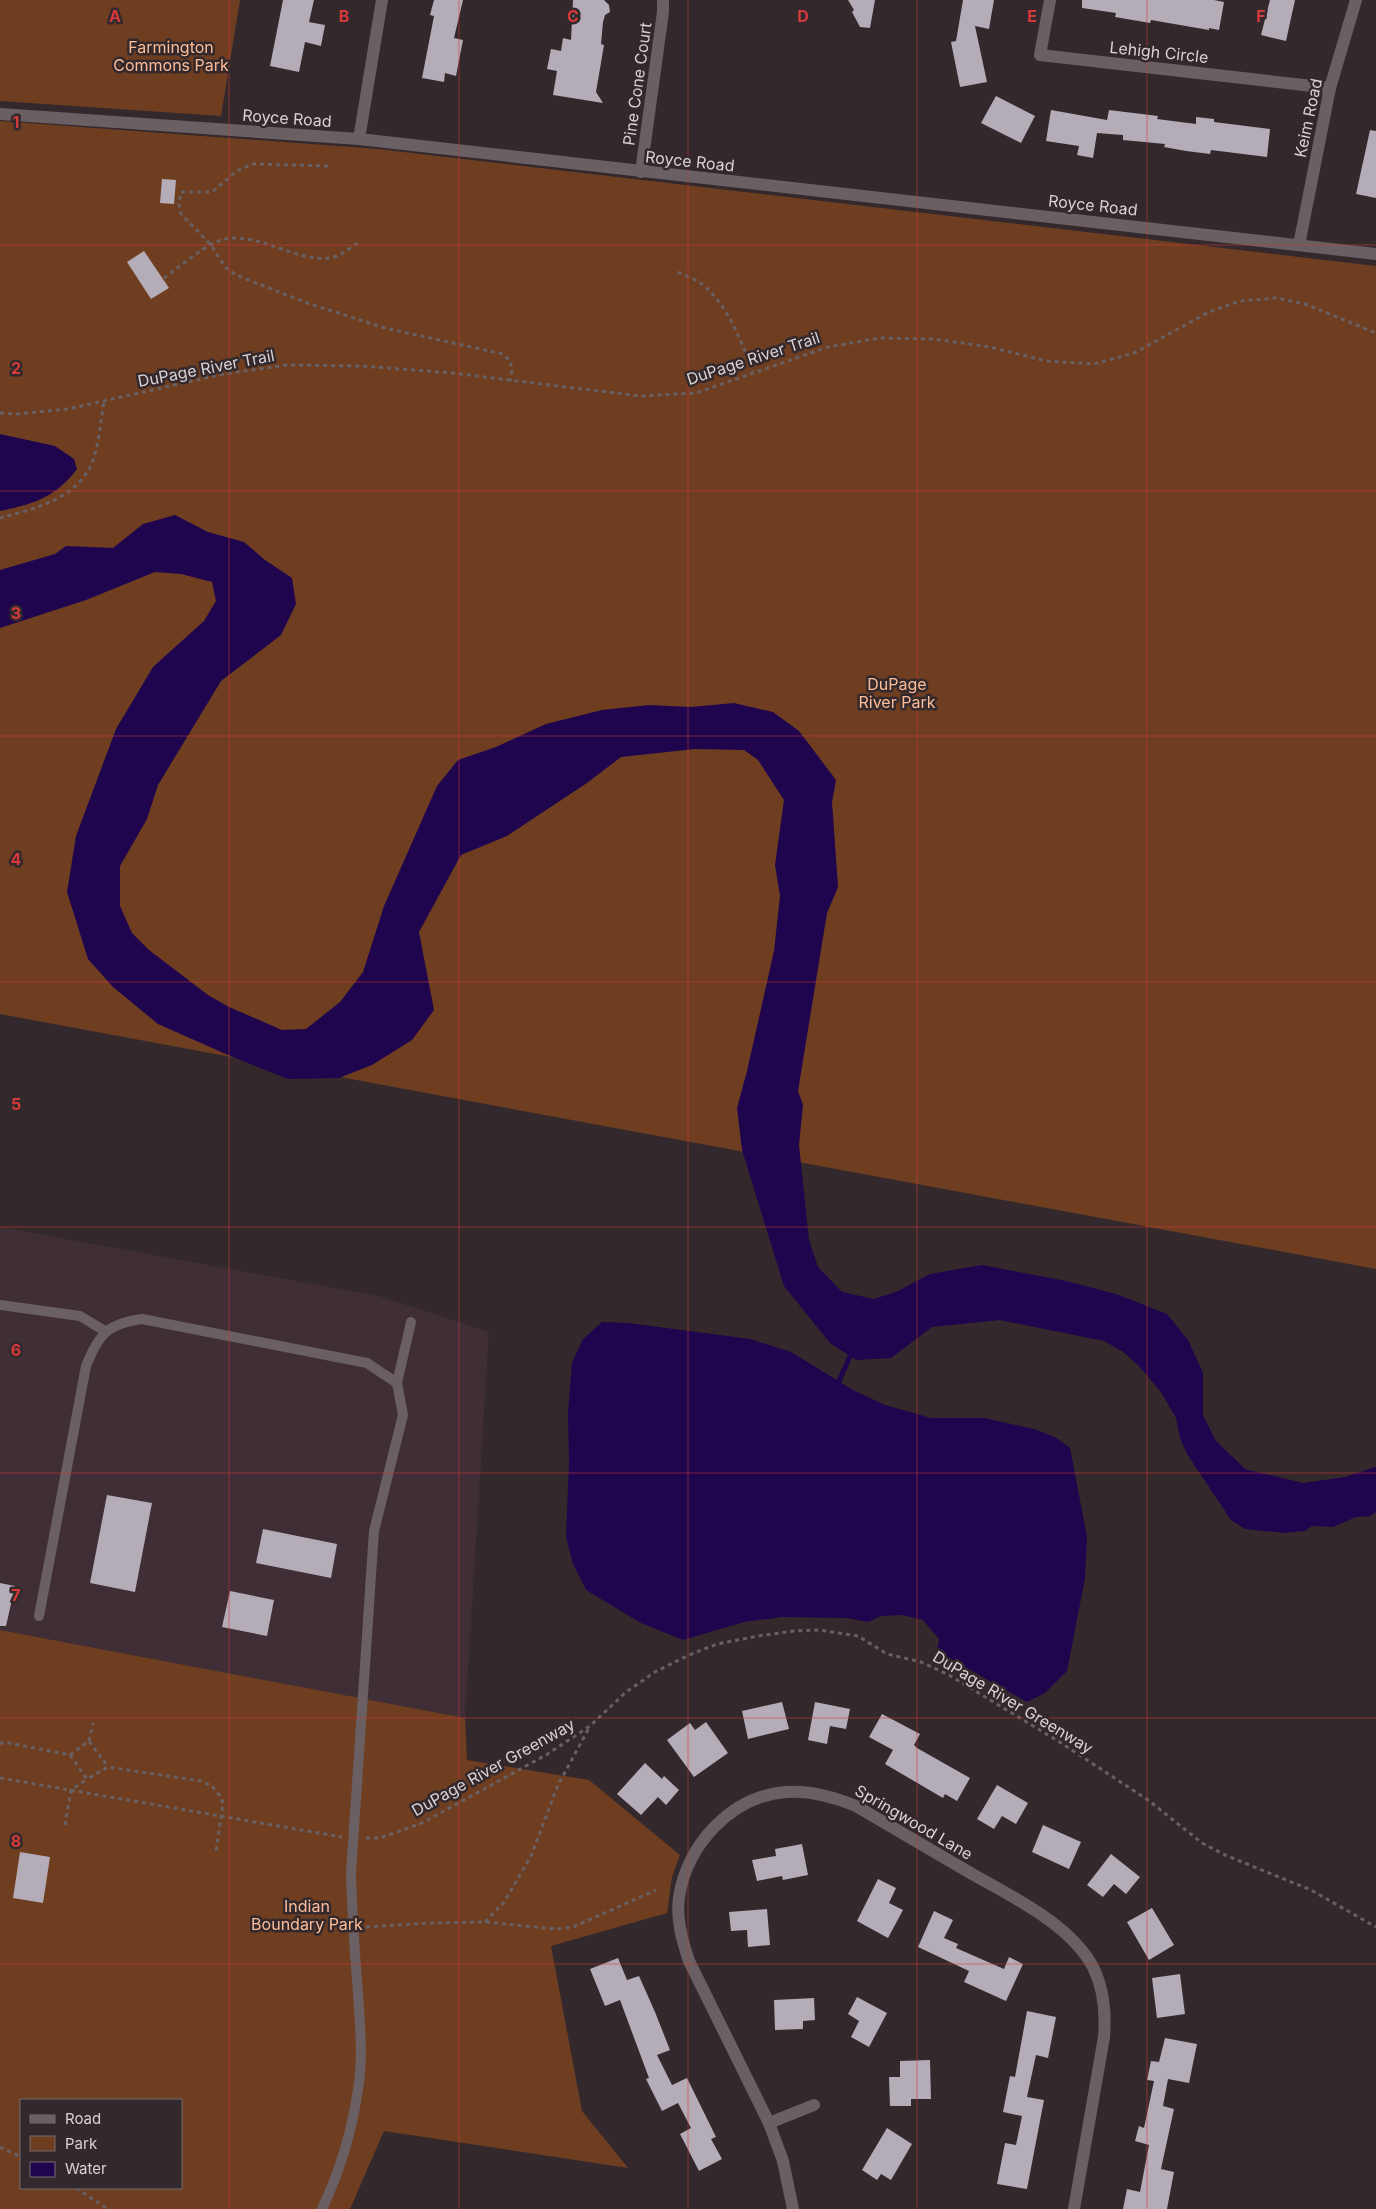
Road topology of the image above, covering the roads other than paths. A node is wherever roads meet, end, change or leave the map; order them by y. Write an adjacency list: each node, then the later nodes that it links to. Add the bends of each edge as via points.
1 (382, 0): 7 (street)
2 (662, 0): 8 (street, Pine Cone Court)
3 (1050, 0): 5 (street, Lehigh Circle, via 1040,56)
4 (1356, 0): 5 (street, Keim Road)
5 (1330, 88): 9 (street, Keim Road)
6 (0, 114): 7 (street, Royce Road)
7 (359, 139): 8 (street, Royce Road)
8 (641, 172): 9 (street, Royce Road)
9 (1299, 245): 10 (street, Royce Road)
10 (1376, 254)
11 (0, 1305): 13 (lane, via 80,1316)
12 (411, 1322): 14 (lane)
13 (105, 1330): 14 (lane, via 122,1322 142,1319 367,1363); 15 (lane, via 86,1366)
14 (397, 1383): 18 (lane, via 403,1415 374,1531 351,1873 361,2035 359,2088 336,2179)
15 (39, 1616)
16 (814, 2105): 17 (street)
17 (769, 2123): 19 (street, Springwood Lane, via 783,2161); 20 (street, Springwood Lane, via 689,1961 681,1937 679,1898 692,1855 719,1822 760,1798 784,1792 808,1792 835,1797 856,1806 1019,1902 1063,1931 1092,1966 1106,2011)
18 (322, 2209)
19 (793, 2209)
20 (1074, 2209)

